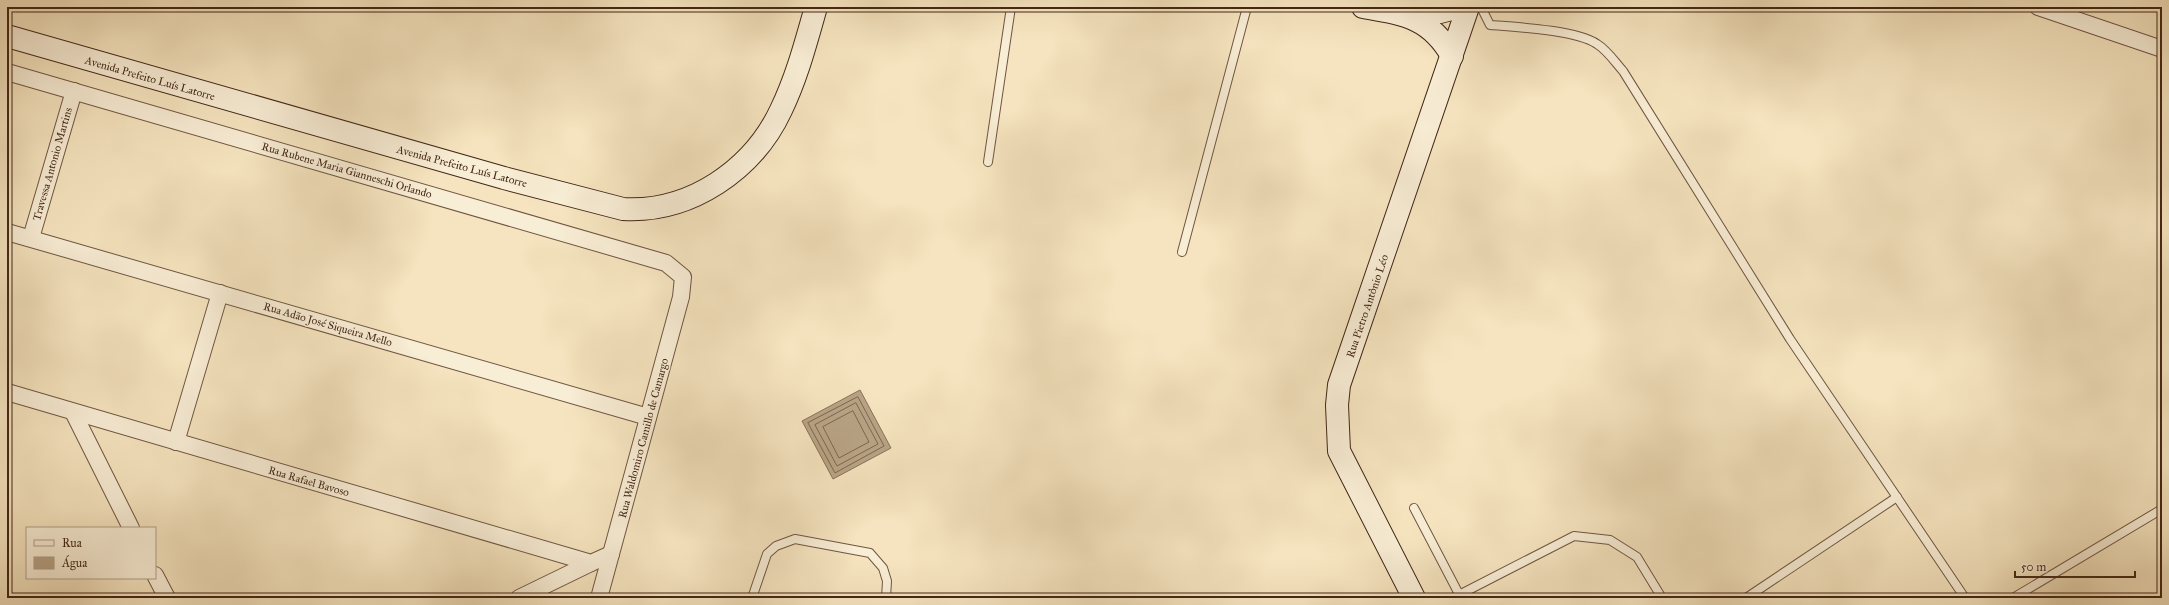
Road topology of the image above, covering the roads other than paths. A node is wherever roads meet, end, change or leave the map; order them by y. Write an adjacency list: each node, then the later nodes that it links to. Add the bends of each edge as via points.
1 (816, 7): 10 (main road, Avenida Prefeito Luís Latorre, via 794,81 780,112 752,153 734,171 710,188 686,200 638,210 623,209 496,176)
2 (1011, 7): 15 (lane)
3 (1247, 7): 18 (lane)
4 (1363, 7): 9 (main road)
5 (1459, 7): 9 (main road, via 1425,14)
6 (1468, 7): 12 (main road, Rua Pietro Antônio Léo)
7 (1481, 7): 25 (lane, via 1490,25 1540,29 1597,44 1623,71 1790,340)
8 (2038, 7): 11 (street)
9 (1402, 14): 12 (main road, via 1429,27)
10 (7, 36)
11 (2162, 49)
12 (1452, 56): 38 (main road, Rua Pietro Antônio Léo, via 1339,385 1337,405 1338,451)
13 (7, 72): 14 (street, Rua Rubene Maria Gianneschi Orlando)
14 (74, 91): 17 (street, Travessa Antonio Martins); 19 (street, Rua Rubene Maria Gianneschi Orlando, via 666,263)
15 (988, 162)
16 (7, 232): 17 (street, Rua Adão José Siqueira Mello)
17 (31, 238): 20 (street, Rua Adão José Siqueira Mello)
18 (1182, 252)
19 (683, 277): 23 (street, Rua Waldomiro Camillo de Camargo, via 681,297)
20 (220, 293): 23 (street, Rua Adão José Siqueira Mello); 24 (street)
21 (7, 392): 22 (street, Rua Rafael Bavoso)
22 (73, 412): 24 (street, Rua Rafael Bavoso); 28 (street)
23 (648, 417): 29 (street, Rua Waldomiro Camillo de Camargo)
24 (176, 442): 30 (street, Rua Rafael Bavoso)
25 (1897, 497): 40 (lane); 41 (lane)
26 (1414, 508): 32 (lane)
27 (2162, 509): 42 (lane)
28 (130, 527)
29 (611, 554): 30 (street); 35 (street, Rua Waldomiro Camillo de Camargo)
30 (591, 563): 34 (street)
31 (156, 577): 33 (street)
32 (1458, 597): 39 (lane, via 1574,536 1610,540 1637,557)
33 (166, 598)
34 (519, 598)
35 (598, 598)
36 (752, 598): 37 (lane, via 767,554 776,546 795,539 870,554 883,568 887,581)
37 (886, 598)
38 (1414, 598)
39 (1662, 598)
40 (1746, 598)
41 (1965, 598)
42 (2013, 598)

